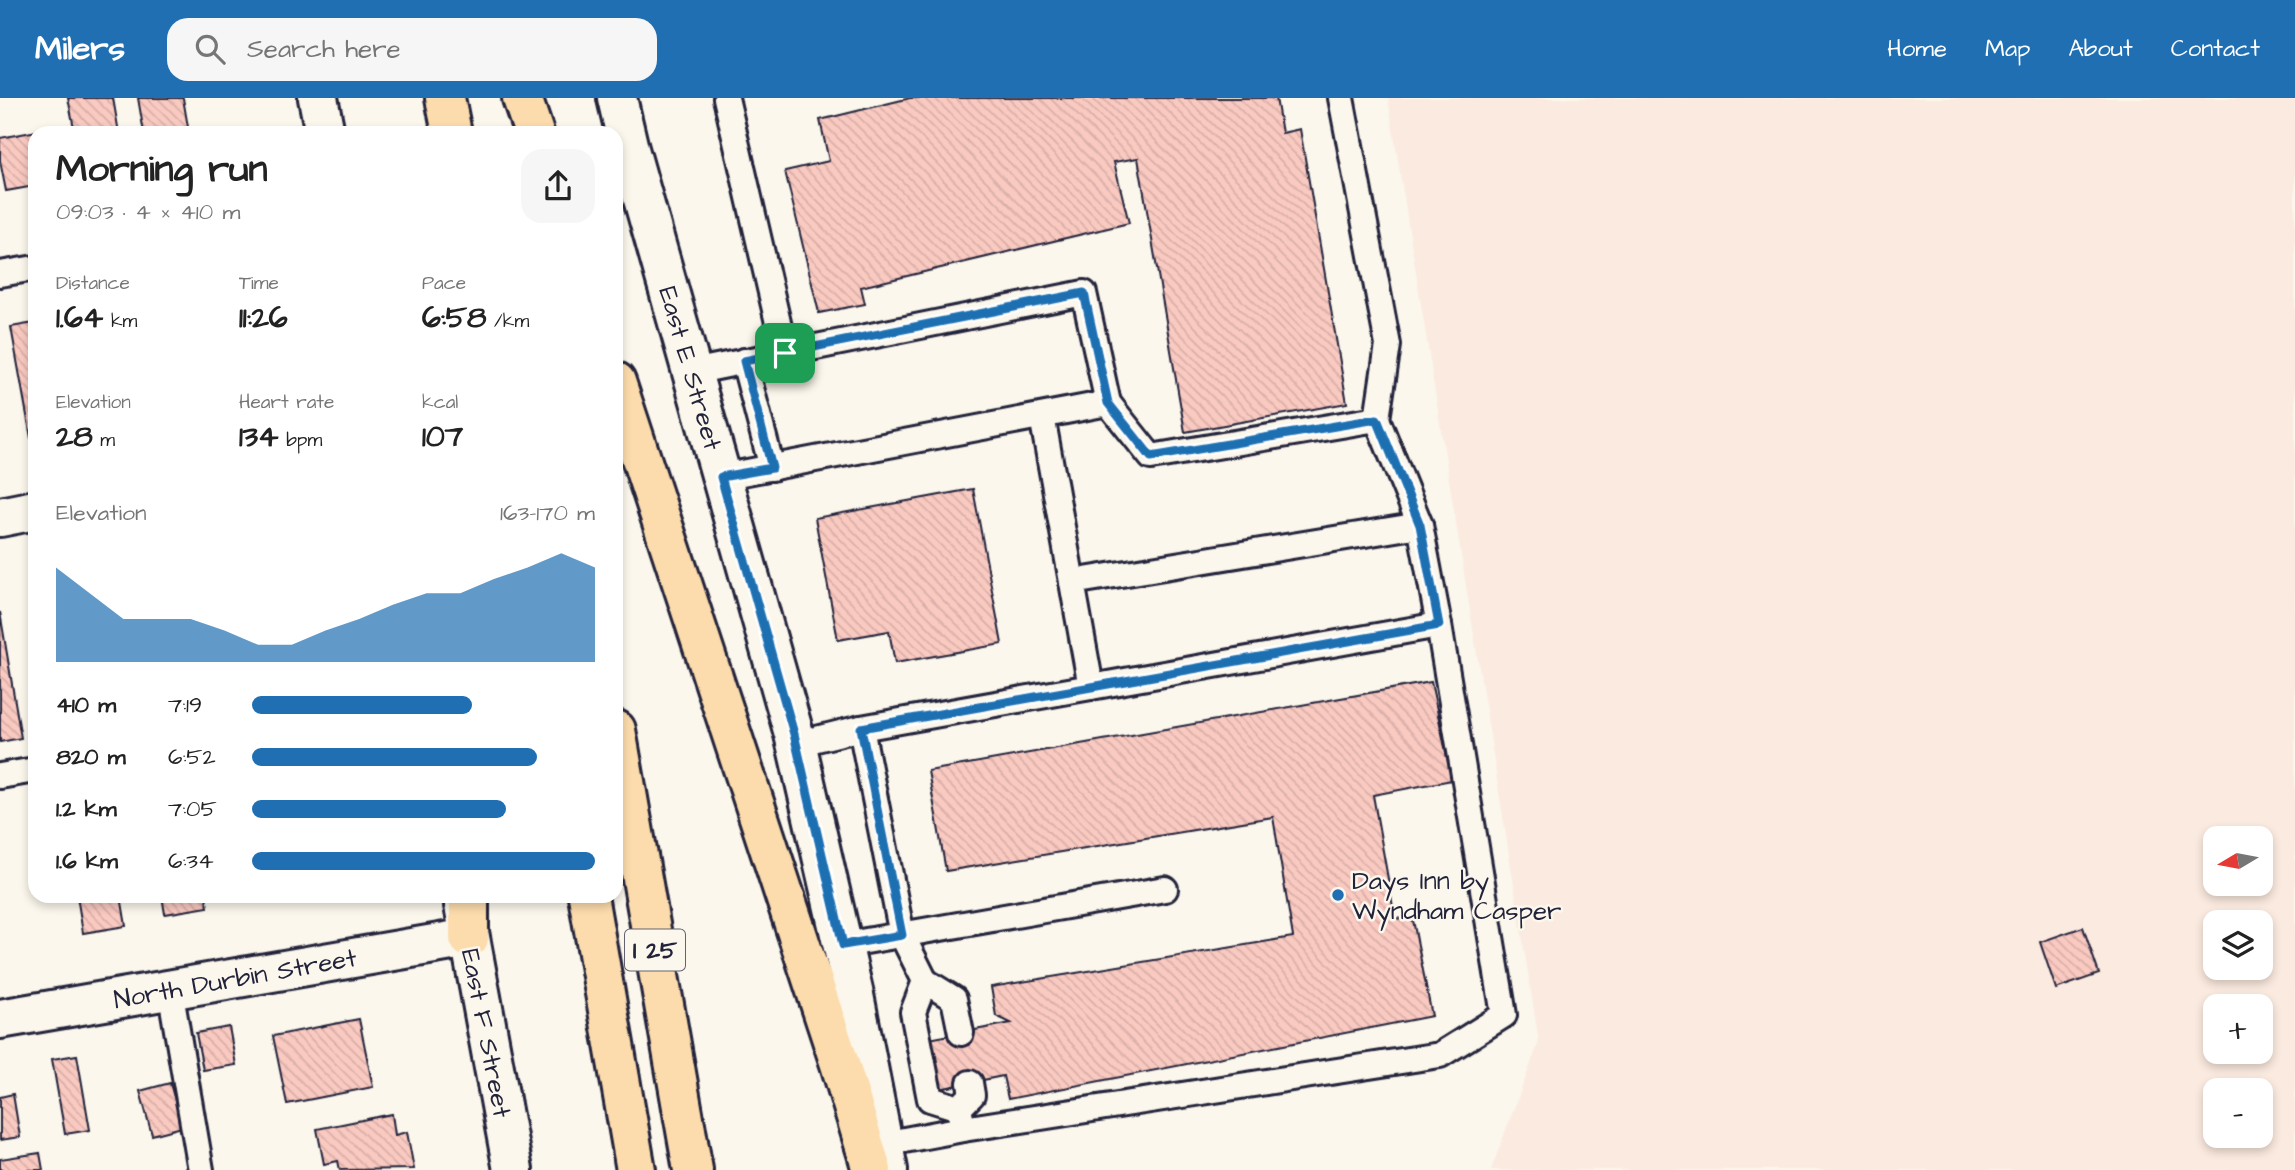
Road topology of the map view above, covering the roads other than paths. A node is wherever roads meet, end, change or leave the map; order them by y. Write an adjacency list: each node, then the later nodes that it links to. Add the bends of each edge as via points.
1 (318, 98): 9 (main road)
2 (435, 98): 10 (highway)
3 (445, 98): 11 (highway)
4 (503, 98): 12 (highway)
5 (522, 98): 13 (highway)
6 (617, 98): 18 (main road, East E Street)
7 (726, 98): 16 (lane)
8 (1341, 98): 22 (lane, via 1388,345)
9 (324, 126)
10 (437, 126)
11 (451, 126)
12 (508, 126)
13 (532, 126)
14 (28, 269): 15 (lane)
15 (0, 274)
16 (785, 353): 17 (lane); 20 (lane, via 1084,293)
17 (744, 361): 18 (lane); 23 (lane)
18 (692, 372): 24 (main road, East E Street)
19 (623, 403): 49 (highway, via 840,1063)
20 (1108, 403): 21 (lane); 22 (lane, via 1151,457)
21 (1042, 416): 23 (lane); 28 (lane)
22 (1377, 419): 27 (lane)
23 (772, 468): 24 (lane)
24 (721, 477): 32 (main road, East E Street)
25 (28, 511): 26 (main road)
26 (0, 517)
27 (1420, 525): 28 (lane); 29 (lane)
28 (1072, 582): 30 (lane)
29 (1439, 625): 30 (lane); 48 (lane, via 1504,1015 1440,1055)
30 (1091, 687): 31 (lane)
31 (861, 728): 32 (lane); 40 (lane)
32 (796, 744): 42 (main road, East E Street)
33 (623, 770): 53 (highway, I 25)
34 (28, 771): 35 (lane)
35 (0, 776)
36 (1165, 889): 40 (lane)
37 (463, 903): 41 (main road, East F Street)
38 (469, 903): 41 (highway)
39 (589, 903): 52 (highway, I 25)
40 (902, 935): 42 (lane); 43 (lane)
41 (469, 938): 44 (main road, North Durbin Street); 51 (main road, East F Street)
42 (843, 945): 49 (main road, East E Street)
43 (925, 981): 46 (lane, via 954,999); 48 (lane, via 913,1012 930,1099)
44 (170, 989): 45 (main road, North Durbin Street); 50 (lane)
45 (0, 1019)
46 (961, 1033)
47 (970, 1083): 48 (lane, via 972,1095)
48 (961, 1118): 49 (lane)
49 (881, 1161)
50 (201, 1170)
51 (513, 1170)
52 (636, 1170)
53 (693, 1170)

